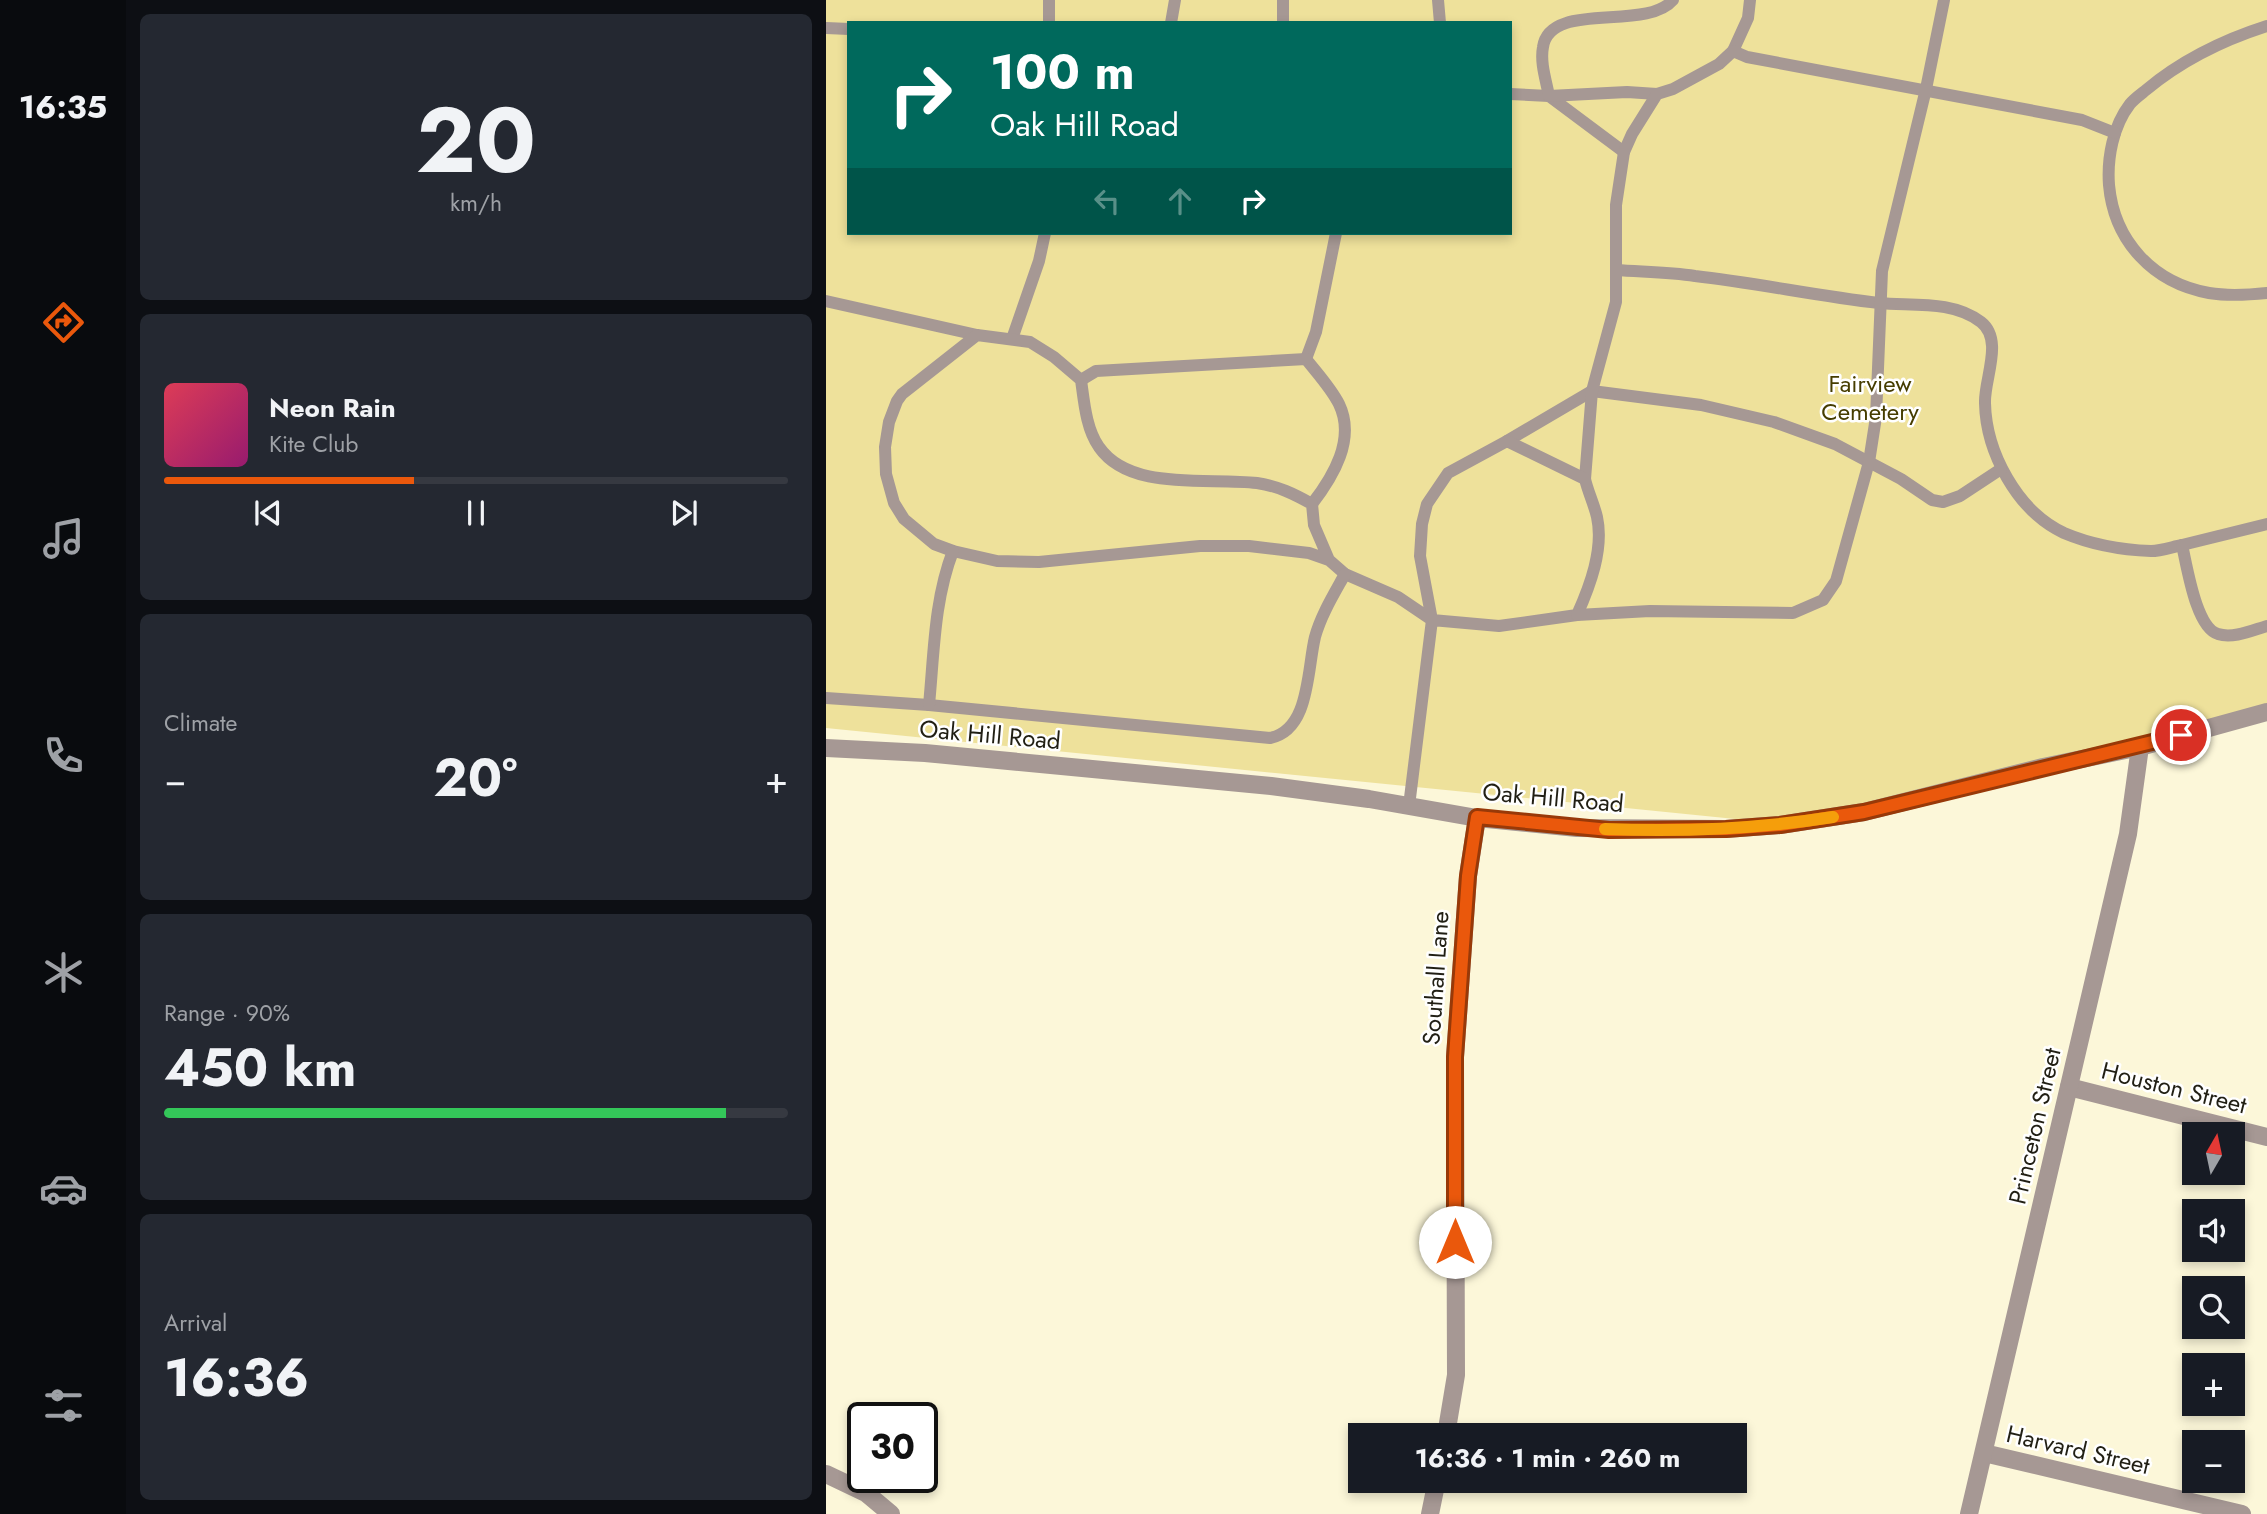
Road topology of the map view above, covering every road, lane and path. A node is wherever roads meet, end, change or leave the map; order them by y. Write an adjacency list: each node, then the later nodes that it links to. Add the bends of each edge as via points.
1 (1049, 0): 8 (lane)
2 (1175, 0): 9 (lane)
3 (1283, 0): 10 (lane)
4 (1438, 0): 11 (lane)
5 (1672, 0): 19 (lane, via 1656,12 1573,21 1548,32 1542,46)
6 (1750, 0): 15 (lane, via 1748,18)
7 (1944, 0): 16 (lane)
8 (1049, 21)
9 (1171, 21)
10 (1285, 21)
11 (1440, 21)
12 (2267, 26): 20 (lane, via 2228,40 2166,73 2130,104)
13 (826, 28): 14 (lane)
14 (847, 29)
15 (1733, 51): 16 (lane); 18 (lane, via 1718,64)
16 (1926, 89): 20 (lane, via 2082,120); 27 (lane, via 1882,271)
17 (1512, 94): 19 (lane)
18 (1657, 94): 19 (lane); 21 (lane)
19 (1549, 96): 21 (lane)
20 (2115, 133): 25 (lane, via 2108,167 2110,199 2132,250 2181,285 2210,293)
21 (1624, 152): 24 (lane, via 1616,205)
22 (1045, 235): 29 (lane)
23 (1336, 235): 30 (lane)
24 (1616, 270): 27 (lane, via 1695,275); 32 (lane, via 1616,302)
25 (2267, 293)
26 (826, 301): 28 (lane)
27 (1881, 303): 34 (lane, via 1876,417); 35 (lane, via 1955,310 1989,330 1992,342 1985,402)
28 (977, 335): 29 (lane); 40 (lane, via 902,394 889,422 885,447 886,474 904,519 934,544)
29 (1012, 339): 31 (lane, via 1030,342)
30 (1306, 359): 31 (lane, via 1096,371); 37 (lane, via 1338,402 1345,432 1330,481)
31 (1081, 380): 37 (lane, via 1097,445 1124,470 1148,478 1257,483 1288,490)
32 (1592, 391): 33 (lane); 34 (lane, via 1748,415 1835,444); 36 (lane)
33 (1507, 441): 36 (lane); 44 (lane, via 1448,473 1427,504 1420,556)
34 (1869, 462): 35 (lane, via 1943,502); 43 (lane, via 1836,581 1824,600 1793,612)
35 (2001, 469): 39 (lane, via 2030,508 2064,533 2098,544 2153,551)
36 (1586, 479): 43 (lane, via 1597,518 1598,542 1587,593)
37 (1312, 504): 41 (lane, via 1314,525)
38 (2267, 524): 39 (lane)
39 (2182, 545): 45 (lane, via 2194,595 2209,630 2231,635)
40 (953, 551): 41 (lane, via 997,561 1039,562 1200,546 1249,546); 47 (lane, via 940,599)
41 (1329, 560): 42 (lane)
42 (1345, 573): 44 (lane, via 1398,597); 47 (lane, via 1316,635 1301,709 1288,732 1280,736)
43 (1577, 615): 44 (lane, via 1499,625)
44 (1432, 620): 51 (lane)
45 (2267, 626)
46 (826, 698): 47 (lane)
47 (929, 705)
48 (2267, 712): 49 (street, Oak Hill Road)
49 (2140, 747): 52 (street, Oak Hill Road, via 1864,812 1780,825 1609,830); 53 (street, Princeton Street, via 2128,834)
50 (826, 748): 51 (street, Oak Hill Road, via 1257,785)
51 (1409, 806): 52 (street, Oak Hill Road)
52 (1477, 817): 55 (street, Southall Lane, via 1468,876 1455,1057 1456,1375)
53 (2069, 1087): 54 (street, Houston Street); 56 (street, Princeton Street)
54 (2267, 1137)
55 (1448, 1423)
56 (1984, 1453): 61 (street, Princeton Street); 62 (street, Harvard Street)
57 (826, 1475): 59 (street, via 866,1493)
58 (1434, 1493): 60 (street)
59 (891, 1514)
60 (1430, 1514)
61 (1969, 1514)
62 (2242, 1514)

